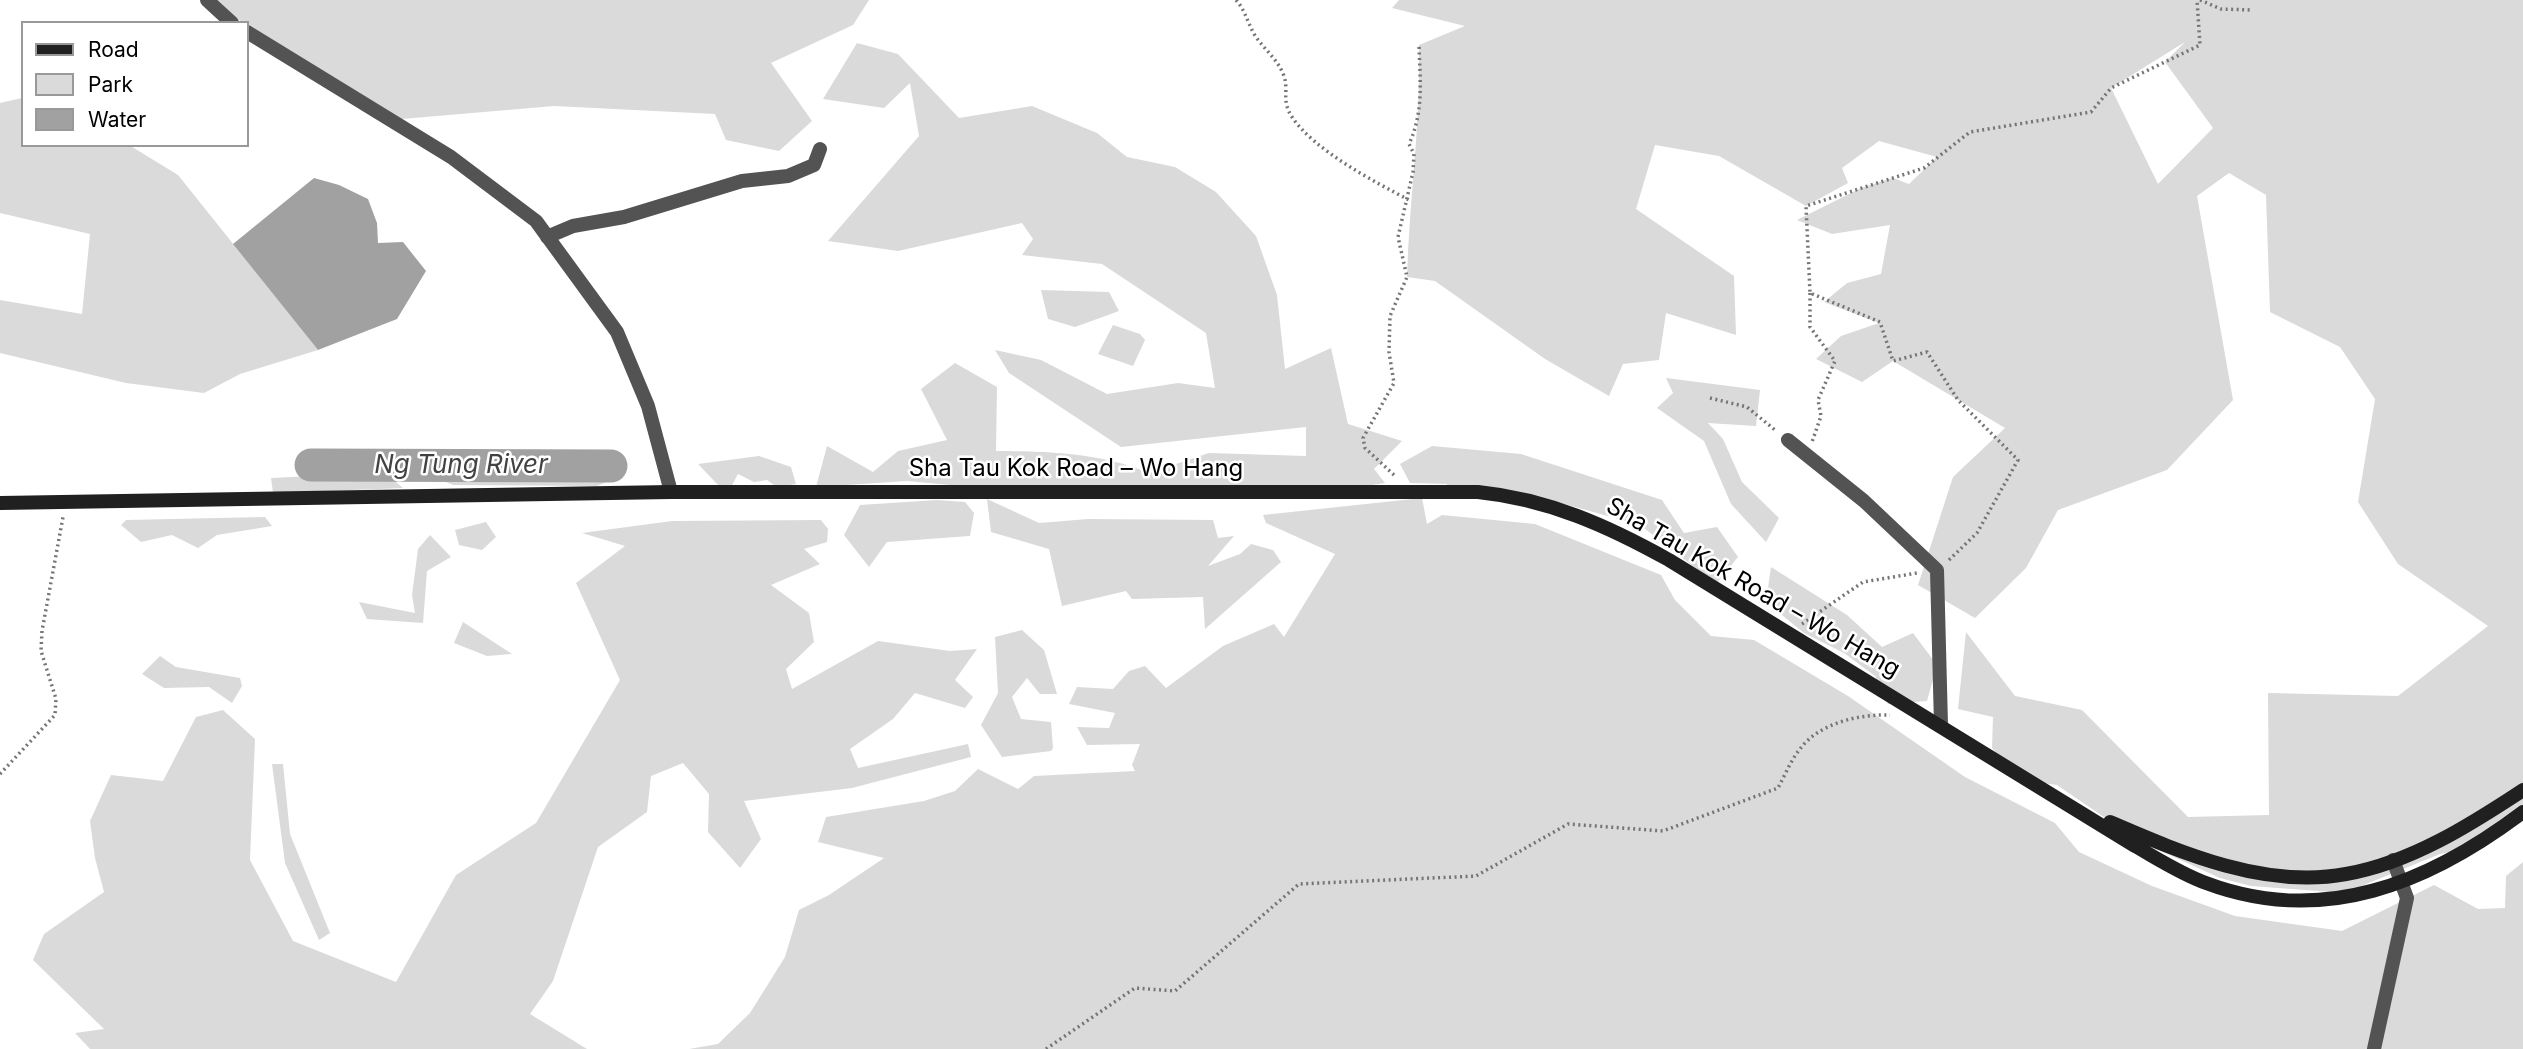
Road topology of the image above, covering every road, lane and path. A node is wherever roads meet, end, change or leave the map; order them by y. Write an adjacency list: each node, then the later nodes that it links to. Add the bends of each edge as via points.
1 (206, 0): 5 (street)
2 (1236, 0): 9 (path, via 1279,65 1285,80 1283,100 1292,118 1323,146)
3 (2198, 0): 4 (path, via 2221,9); 11 (path, via 2200,45 2111,88 2091,112 1970,132 1924,168 1806,206)
4 (2252, 10)
5 (230, 21)
6 (248, 33): 10 (street, via 451,158 536,221)
7 (1419, 45): 9 (path, via 1421,99 1418,125 1409,144 1413,172)
8 (820, 149): 10 (street, via 814,165 788,176 742,181)
9 (1409, 200): 16 (path, via 1398,237 1406,277 1390,316 1394,383 1363,438 1365,448)
10 (547, 237): 15 (street, via 617,332 648,406)
11 (1810, 293): 14 (path, via 1810,327 1835,361 1818,400 1821,416); 19 (path, via 1880,322 1893,361 1927,352 1958,400 2018,460 1977,533)
12 (1710, 398): 13 (path, via 1748,407)
13 (1788, 440): 19 (street, via 1864,501)
14 (1811, 446)
15 (671, 492): 16 (main road, Sha Tau Kok Road – Wo Hang); 17 (main road, Sha Tau Kok Road – Wo Hang)
16 (1410, 492): 20 (main road, Sha Tau Kok Road – Wo Hang, via 1517,495 1584,517 1669,560)
17 (0, 503)
18 (63, 515): 23 (path, via 41,651 56,699 55,715)
19 (1937, 570): 20 (path, via 1863,582); 22 (street)
20 (1789, 633): 21 (main road, Sha Tau Kok Road – Wo Hang)
21 (1916, 710): 22 (main road, Sha Tau Kok Road – Wo Hang); 29 (path, via 1875,714 1821,730 1800,748 1778,788 1663,831 1568,824 1476,876 1299,884 1175,991 1135,988)
22 (1941, 725): 25 (main road, Sha Tau Kok Road – Wo Hang)
23 (0, 774)
24 (2523, 790): 27 (main road, Sha Tau Kok Road – Wo Hang, via 2451,834)
25 (2070, 804): 27 (main road, Sha Tau Kok Road – Wo Hang, via 2198,858 2238,868 2322,877); 28 (main road, Sha Tau Kok Road – Wo Hang, via 2171,867 2241,893 2311,901 2354,897)
26 (2523, 812): 28 (main road, Sha Tau Kok Road – Wo Hang, via 2468,849)
27 (2393, 860): 28 (street)
28 (2403, 882): 30 (street, via 2407,898)
29 (1046, 1049)
30 (2374, 1049)

